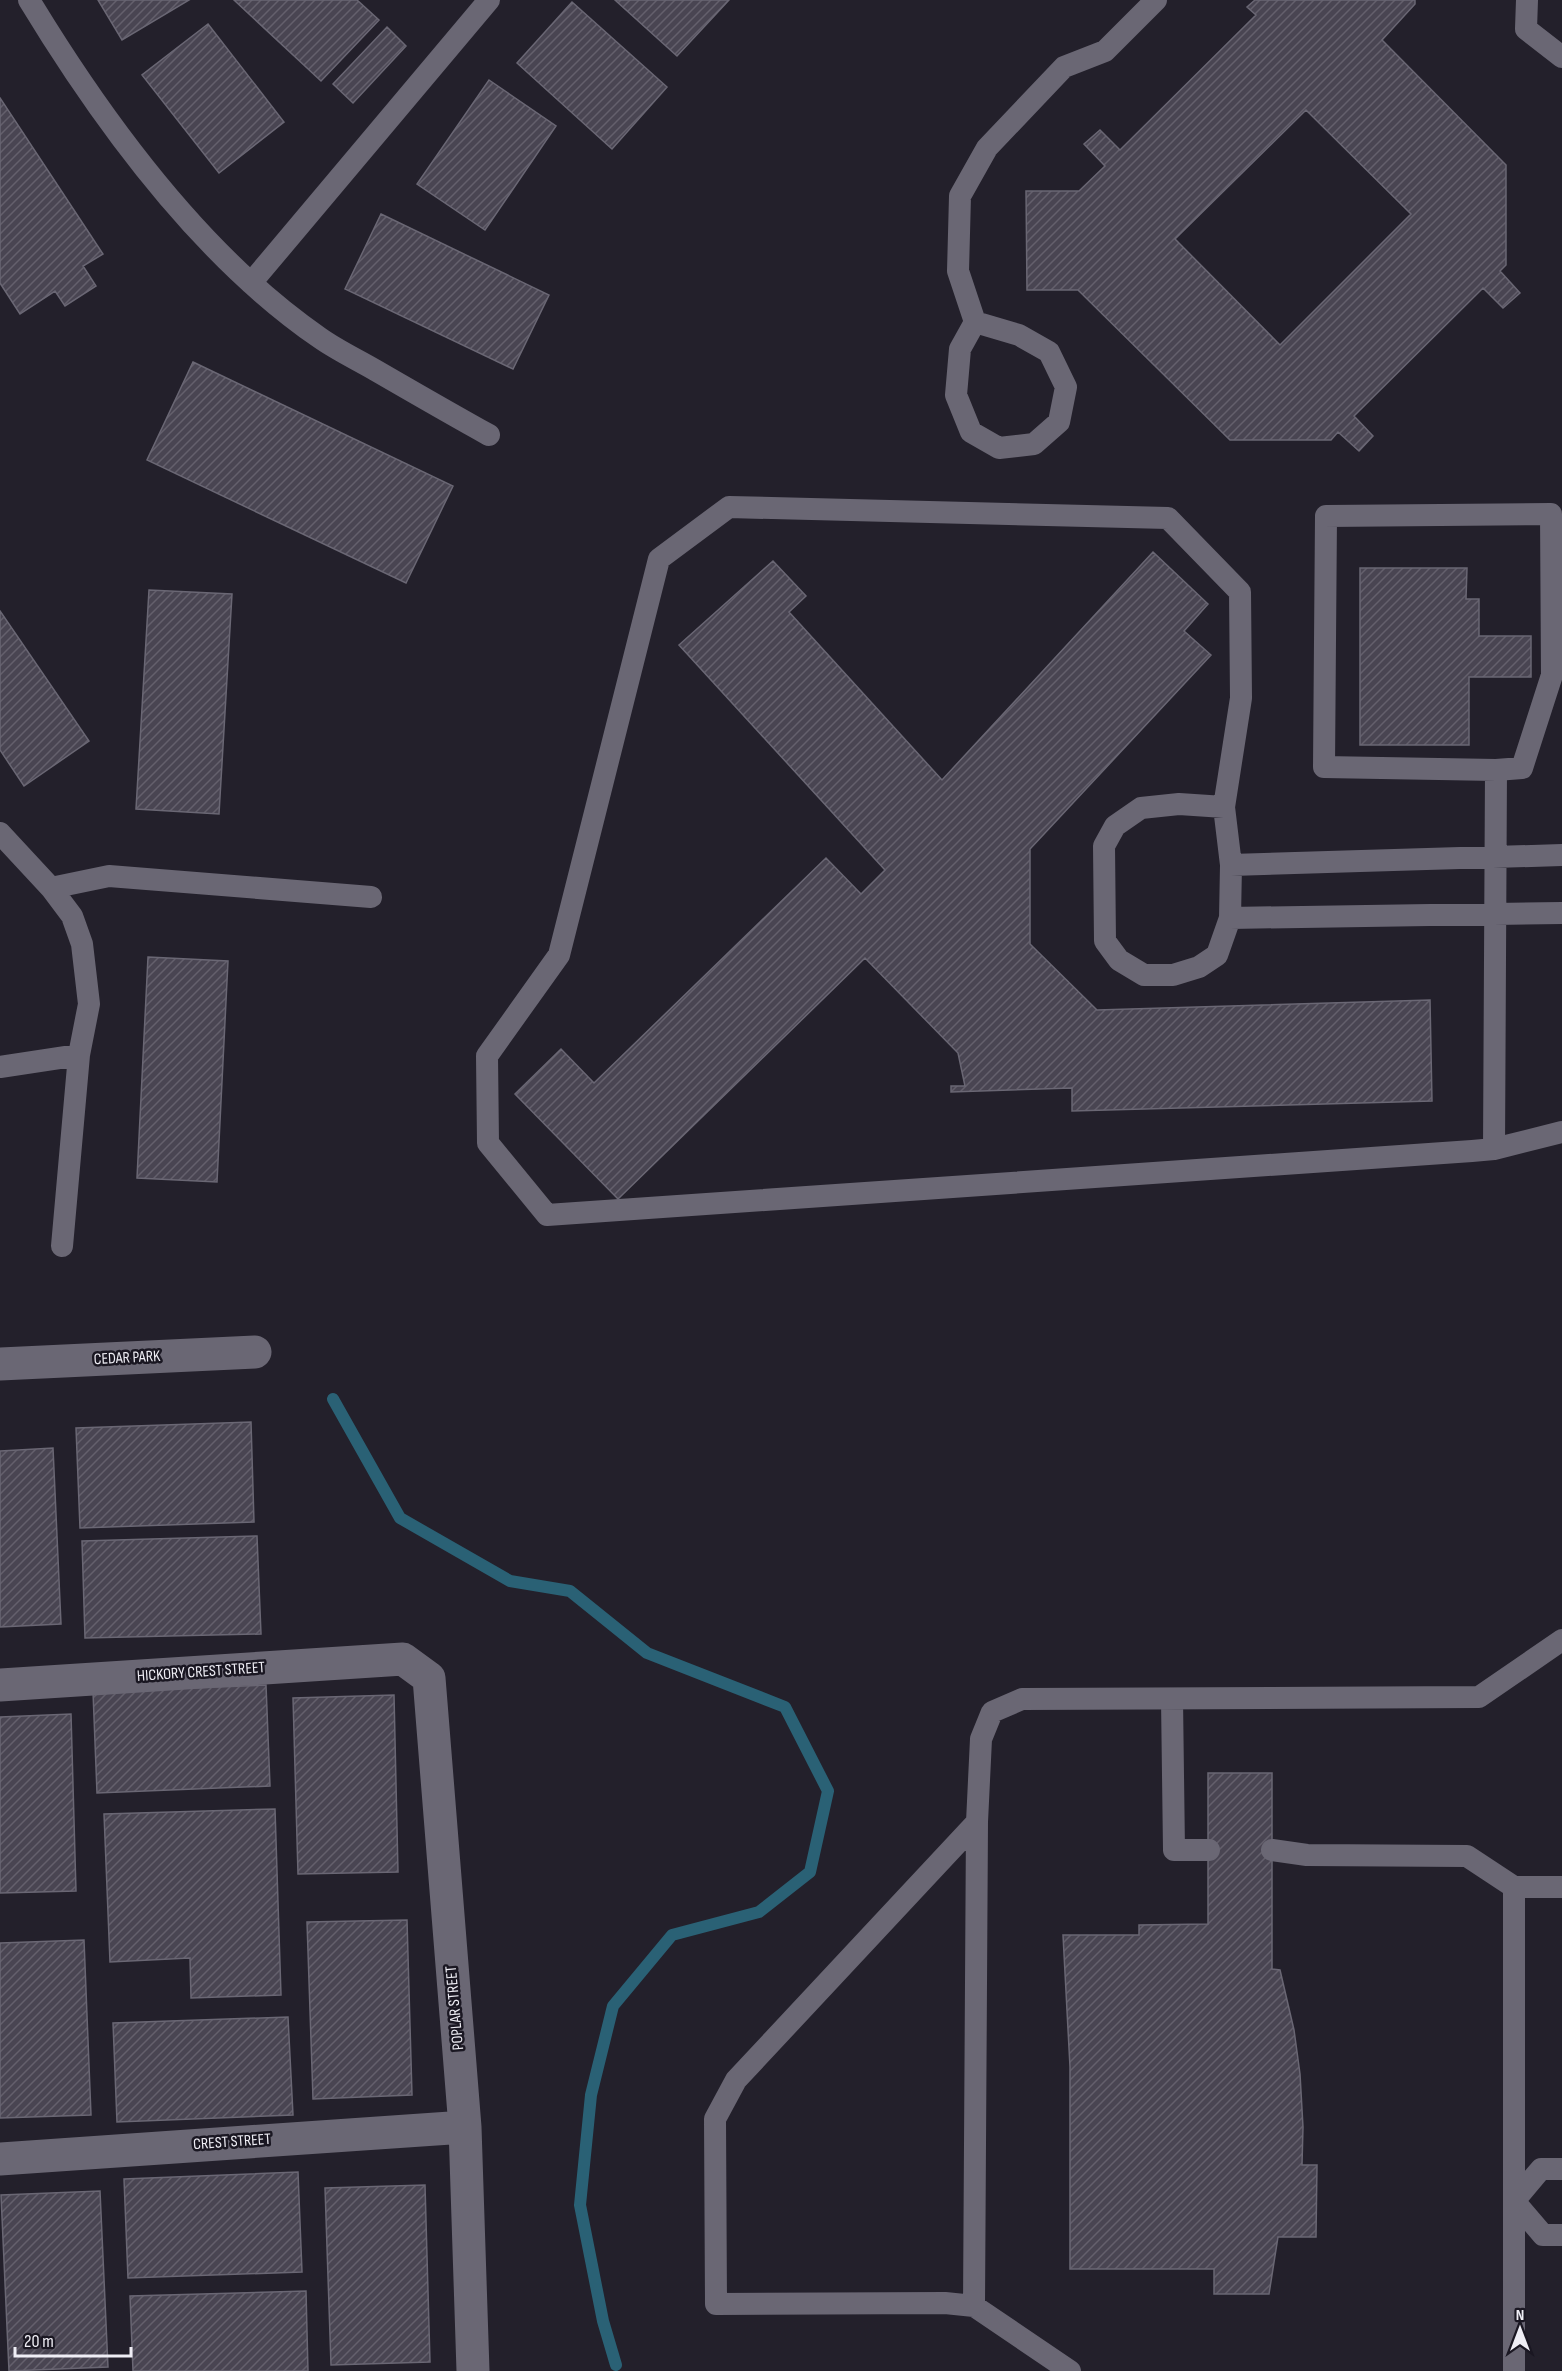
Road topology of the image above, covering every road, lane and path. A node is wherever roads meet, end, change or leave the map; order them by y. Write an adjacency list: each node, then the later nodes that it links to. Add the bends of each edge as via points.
1 (29, 0): 6 (lane, via 122,139 200,232)
2 (1156, 0): 7 (lane, via 1105,51 1064,67 987,148 960,196 958,271)
3 (1527, 0): 5 (lane, via 1526,29)
4 (477, 4): 6 (lane)
5 (1562, 57)
6 (251, 283): 8 (lane, via 320,338)
7 (975, 322): 7 (lane, via 1019,334 1049,352 1066,387 1059,422 1034,444 999,448 971,432 956,395 960,349)
8 (489, 435)
9 (1556, 514): 10 (lane, via 1552,675 1522,768); 10 (lane, via 1326,516 1324,767)
10 (1496, 770): 14 (lane)
11 (1224, 807): 15 (lane); 20 (lane, via 1141,807 1114,826 1104,846 1105,940 1119,960 1144,975 1173,975 1199,967 1216,955); 24 (lane, via 1241,698 1240,592 1168,518 729,507 659,559 559,955 487,1056 488,1143 547,1215)
12 (0, 833): 16 (lane)
13 (1562, 855): 14 (lane)
14 (1498, 858): 15 (lane); 19 (lane)
15 (1231, 865): 20 (lane)
16 (51, 888): 17 (lane, via 109,876); 21 (lane, via 72,916 82,944 89,1004)
17 (371, 897)
18 (1562, 913): 19 (lane)
19 (1497, 915): 20 (lane); 24 (lane)
20 (1230, 918)
21 (80, 1055): 22 (lane); 25 (lane)
22 (0, 1067)
23 (1562, 1132): 24 (lane)
24 (1494, 1149)
25 (62, 1246)
26 (255, 1352): 27 (street, CEDAR PARK)
27 (0, 1364)
28 (1562, 1640): 31 (lane, via 1479,1697)
29 (403, 1659): 30 (street, HICKORY CREST STREET); 37 (street, POPLAR STREET, via 429,1678)
30 (0, 1684)
31 (1172, 1700): 32 (lane, via 1022,1699 993,1712 981,1739); 33 (lane, via 1174,1850)
32 (977, 1822): 42 (lane); 42 (lane, via 736,2080 715,2119 716,2304)
33 (1209, 1850)
34 (1272, 1850): 35 (lane, via 1307,1855 1467,1856)
35 (1514, 1887): 36 (lane); 40 (lane)
36 (1562, 1887)
37 (465, 2127): 38 (street, CREST STREET); 43 (street, POPLAR STREET)
38 (0, 2159)
39 (1562, 2169): 40 (lane, via 1542,2169)
40 (1514, 2201): 41 (lane, via 1543,2235); 45 (lane)
41 (1562, 2235)
42 (974, 2306): 44 (lane)
43 (473, 2371)
44 (1070, 2371)
45 (1514, 2371)

